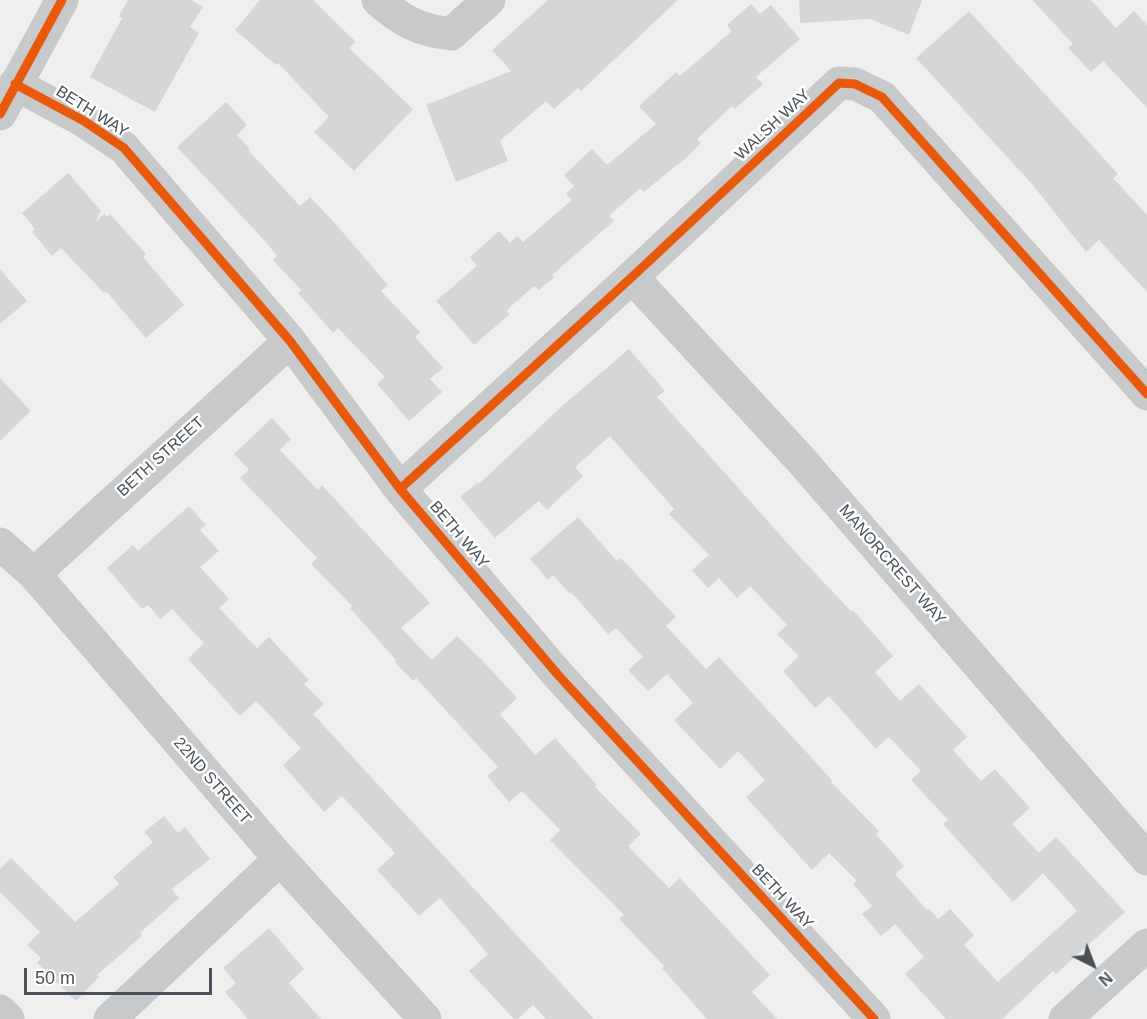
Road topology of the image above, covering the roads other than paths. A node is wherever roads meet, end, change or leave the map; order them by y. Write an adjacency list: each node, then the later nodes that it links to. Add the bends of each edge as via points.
1 (62, 0): 4 (street)
2 (378, 0): 3 (street, via 400,20 451,34)
3 (489, 0)
4 (15, 84): 5 (street); 7 (street, BETH WAY, via 84,121 124,148)
5 (0, 114)
6 (632, 277): 8 (street, WALSH WAY, via 839,83 855,84 882,98); 9 (street, WALSH WAY); 13 (street, MANORCREST WAY, via 801,460)
7 (290, 341): 9 (street, BETH WAY); 11 (street, BETH STREET)
8 (1147, 394)
9 (400, 489): 19 (street, BETH WAY, via 559,676)
10 (0, 543): 11 (street, 22ND STREET)
11 (34, 574): 12 (street, 22ND STREET)
12 (280, 859): 17 (street); 18 (street, 22ND STREET)
13 (1147, 859)
14 (1147, 945): 20 (street)
15 (0, 1011): 16 (street)
16 (8, 1019)
17 (110, 1019)
18 (425, 1019)
19 (874, 1019)
20 (1065, 1019)

